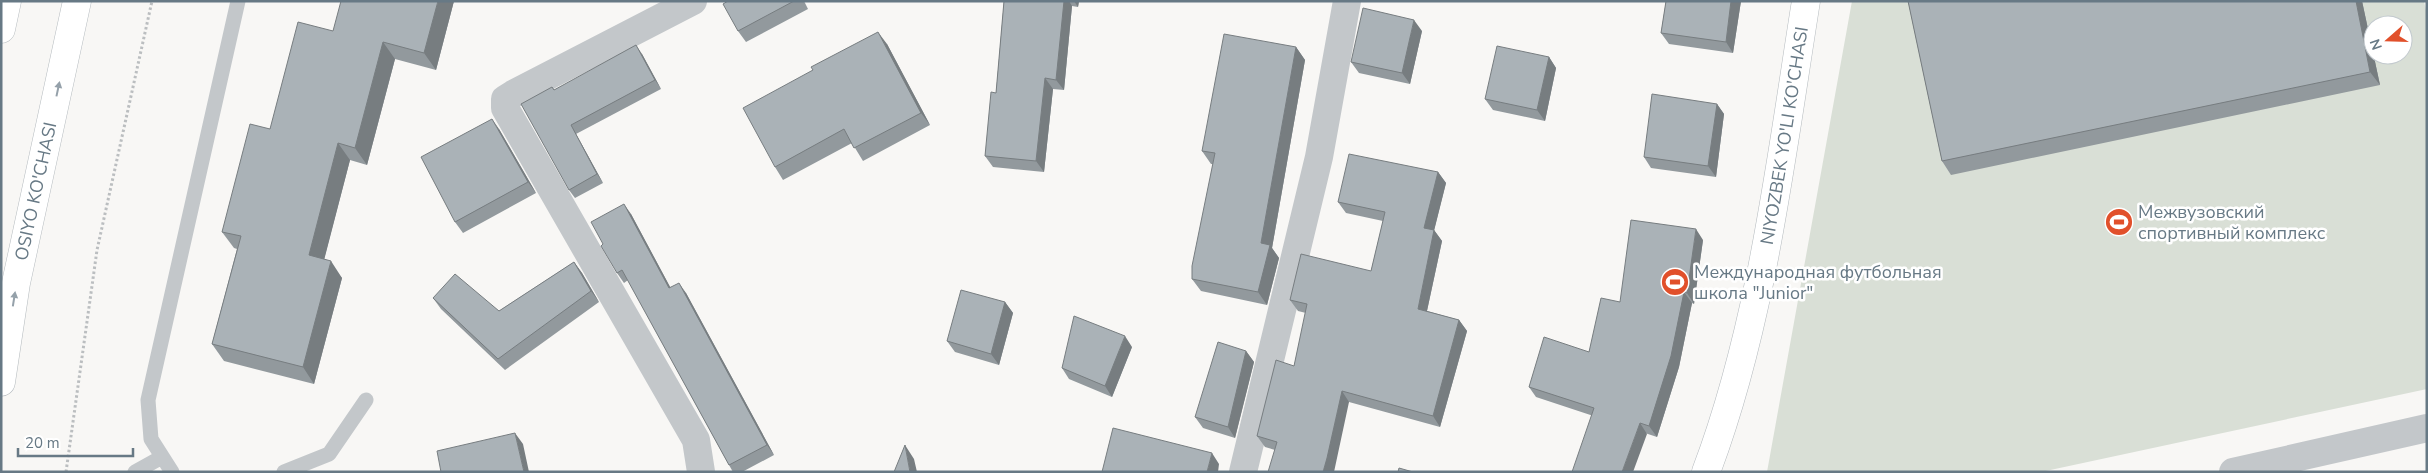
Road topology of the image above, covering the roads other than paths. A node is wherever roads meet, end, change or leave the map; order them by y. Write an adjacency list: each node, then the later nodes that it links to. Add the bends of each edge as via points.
1 (7, 1): 7 (street)
2 (77, 1): 8 (street, OSIYO KO'CHASI, one-way to 2, via 16,283)
3 (238, 1): 11 (lane, via 148,400 151,439)
4 (693, 1): 15 (street, via 513,94 505,99 504,108 696,440)
5 (1347, 1): 16 (street, via 1319,157)
6 (1806, 1): 17 (street, NIYOZBEK YO'LI KO'CHASI, via 1753,308 1734,385)
7 (1, 30)
8 (1, 382)
9 (366, 400): 14 (lane, via 329,454)
10 (2427, 428): 18 (street)
11 (162, 456): 12 (lane); 13 (lane)
12 (135, 472)
13 (172, 472)
14 (284, 472)
15 (701, 472)
16 (1243, 472)
17 (1706, 472)
18 (2233, 472)

